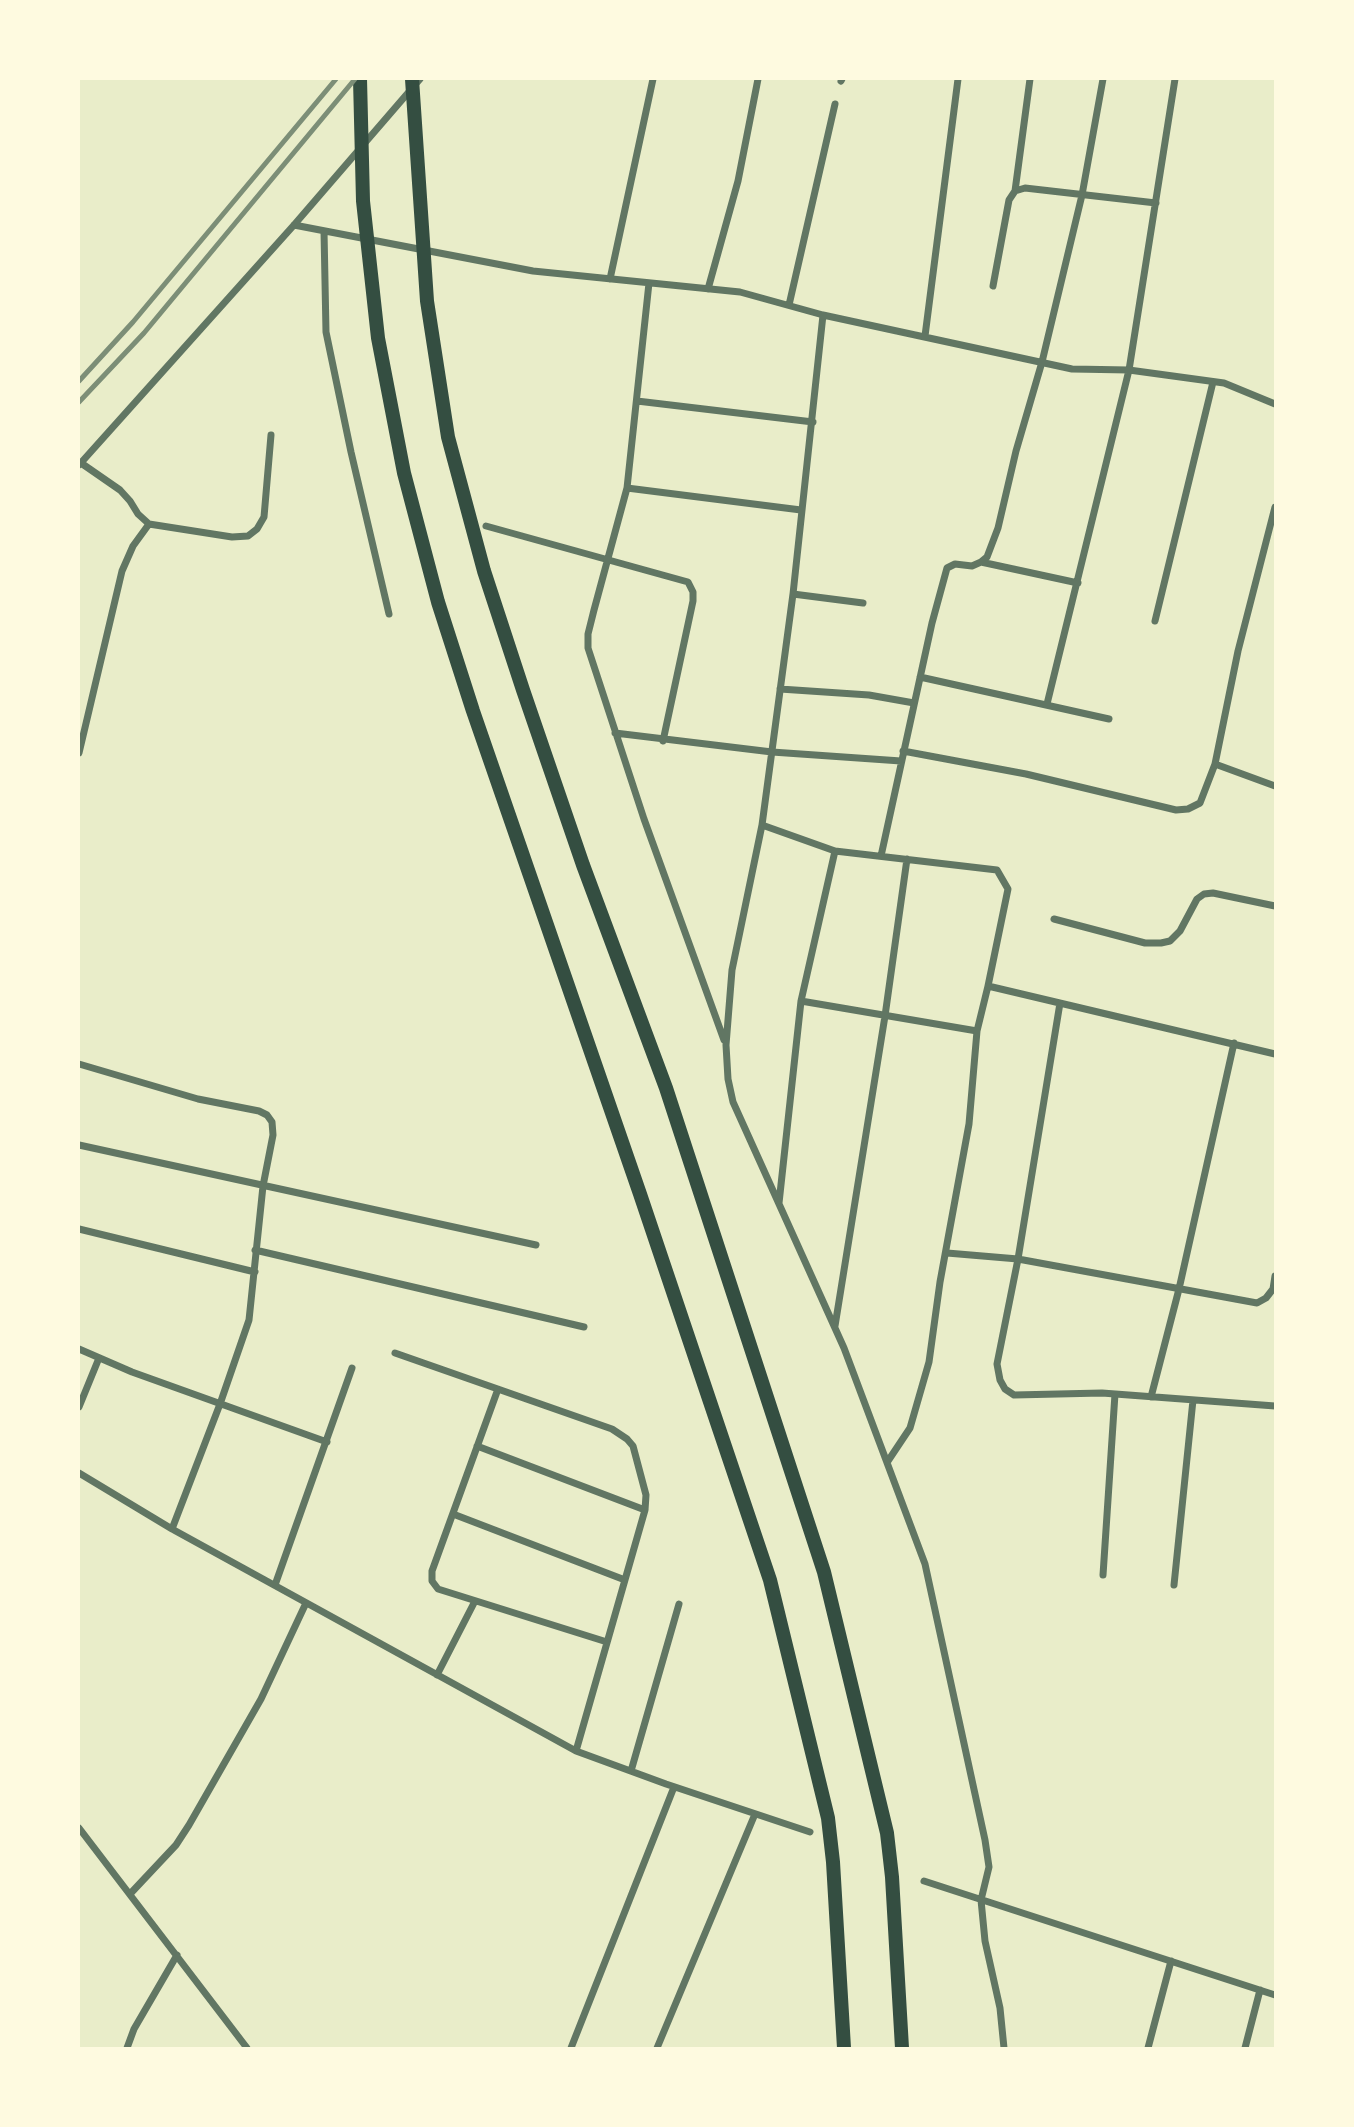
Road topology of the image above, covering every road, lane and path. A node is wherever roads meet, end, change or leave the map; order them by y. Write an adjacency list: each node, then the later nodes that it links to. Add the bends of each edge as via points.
1 (360, 79): 128 (highway, via 363,201 376,325 404,473 438,602 770,1580 828,1818)
2 (412, 79): 129 (highway, via 427,301 448,437 484,571 583,865 666,1088 824,1572 887,1833)
3 (420, 79): 14 (street)
4 (653, 79): 16 (street)
5 (758, 79): 19 (street, via 738,181)
6 (958, 79): 22 (street)
7 (1030, 79): 11 (street)
8 (1103, 79): 12 (street)
9 (1175, 79): 13 (street)
10 (835, 104): 20 (street)
11 (1015, 191): 12 (street, via 1025,188); 18 (street, via 1009,200)
12 (1082, 195): 13 (street); 23 (street)
13 (1156, 203): 24 (street)
14 (294, 225): 15 (street); 30 (street)
15 (324, 231): 16 (street, via 533,271); 41 (street, via 326,332)
16 (610, 279): 17 (street)
17 (649, 283): 19 (street); 26 (street)
18 (993, 286)
19 (708, 289): 20 (street, via 740,292)
20 (789, 306): 21 (street)
21 (823, 315): 22 (street); 28 (street)
22 (925, 336): 23 (street)
23 (1042, 362): 24 (street, via 1072,369); 37 (street, via 998,528)
24 (1129, 370): 25 (street); 38 (street)
25 (1213, 382): 27 (street); 42 (street)
26 (637, 401): 28 (street); 31 (street)
27 (1275, 404)
28 (813, 422): 33 (street)
29 (271, 435): 34 (street, via 264,517 248,536)
30 (80, 464): 34 (street, via 120,490)
31 (627, 488): 33 (street); 36 (street)
32 (1275, 506): 54 (street)
33 (801, 510): 39 (street)
34 (149, 524): 52 (street, via 122,570)
35 (486, 526): 36 (street)
36 (608, 562): 48 (street, via 588,648); 49 (street, via 688,582 693,592)
37 (981, 562): 38 (street); 43 (street, via 947,568)
38 (1078, 583): 46 (street)
39 (793, 594): 40 (street); 44 (street)
40 (863, 603)
41 (389, 614)
42 (1155, 621)
43 (920, 677): 45 (street); 46 (street)
44 (780, 689): 45 (street); 51 (street)
45 (914, 703): 50 (street)
46 (1047, 704): 47 (street)
47 (1109, 719)
48 (615, 733): 49 (street); 68 (street)
49 (663, 741): 51 (street)
50 (903, 751): 53 (street); 54 (street, via 1026,774 1176,810 1200,803)
51 (772, 752): 53 (street); 56 (street)
52 (79, 754)
53 (901, 761): 58 (street)
54 (1215, 764): 55 (street)
55 (1275, 786)
56 (762, 825): 57 (street); 68 (street, via 732,970)
57 (835, 851): 58 (street); 63 (street)
58 (881, 856): 59 (street)
59 (907, 859): 62 (street, via 997,870 1008,889); 65 (street)
60 (1275, 906): 61 (street, via 1204,894 1180,931 1161,943 1145,943)
61 (1054, 919)
62 (988, 986): 64 (street); 66 (street)
63 (801, 1001): 65 (street); 73 (street)
64 (1060, 1003): 67 (street); 78 (street)
65 (885, 1016): 66 (street); 82 (street)
66 (977, 1031): 77 (street, via 969,1124)
67 (1234, 1043): 69 (street); 81 (street)
68 (726, 1045): 73 (street, via 733,1102)
69 (1275, 1054)
70 (79, 1064): 72 (street, via 267,1115 273,1135)
71 (79, 1145): 72 (street)
72 (263, 1186): 75 (street); 76 (street)
73 (779, 1203): 82 (street)
74 (79, 1229): 79 (street)
75 (536, 1245)
76 (255, 1250): 79 (street); 83 (street)
77 (947, 1252): 78 (street); 97 (street, via 923,1385 910,1428)
78 (1018, 1259): 81 (street); 89 (street, via 997,1364 1005,1390 1014,1395)
79 (255, 1272): 92 (street, via 248,1320)
80 (1275, 1276): 81 (street, via 1273,1289 1258,1303)
81 (1179, 1289): 90 (street)
82 (835, 1326): 97 (street)
83 (584, 1327)
84 (79, 1349): 86 (street)
85 (395, 1353): 88 (street)
86 (99, 1358): 92 (street); 93 (street)
87 (352, 1368): 95 (street)
88 (498, 1389): 96 (street); 99 (street, via 627,1438 641,1472)
89 (1115, 1394): 90 (street); 102 (street)
90 (1151, 1397): 91 (street)
91 (1193, 1400): 94 (street); 105 (street)
92 (220, 1404): 95 (street); 101 (street)
93 (79, 1406)
94 (1275, 1406)
95 (327, 1442): 104 (street)
96 (477, 1446): 99 (street); 100 (street)
97 (888, 1461): 119 (street, via 925,1564 980,1810 989,1867)
98 (79, 1473): 101 (street)
99 (645, 1510): 103 (street)
100 (453, 1514): 103 (street); 106 (street, via 432,1581 438,1589)
101 (172, 1529): 104 (street)
102 (1103, 1575)
103 (625, 1580): 109 (street)
104 (275, 1585): 107 (street)
105 (1174, 1585)
106 (475, 1601): 109 (street); 110 (street)
107 (306, 1603): 110 (street); 118 (street, via 261,1699 189,1825)
108 (679, 1604): 112 (street)
109 (607, 1642): 111 (street)
110 (437, 1675): 111 (street)
111 (576, 1751): 112 (street)
112 (631, 1771): 113 (street)
113 (674, 1787): 114 (street); 126 (street)
114 (755, 1814): 116 (street); 127 (street)
115 (79, 1828): 118 (street)
116 (810, 1832)
117 (924, 1881): 119 (street)
118 (130, 1894): 120 (street)
119 (981, 1900): 121 (street); 130 (street)
120 (177, 1955): 124 (street); 125 (street)
121 (1171, 1961): 122 (street); 131 (street)
122 (1260, 1990): 123 (street); 132 (street)
123 (1275, 1995)
124 (127, 2048)
125 (247, 2048)
126 (570, 2048)
127 (657, 2048)
128 (844, 2048)
129 (902, 2048)
130 (1004, 2048)
131 (1148, 2048)
132 (1245, 2048)

